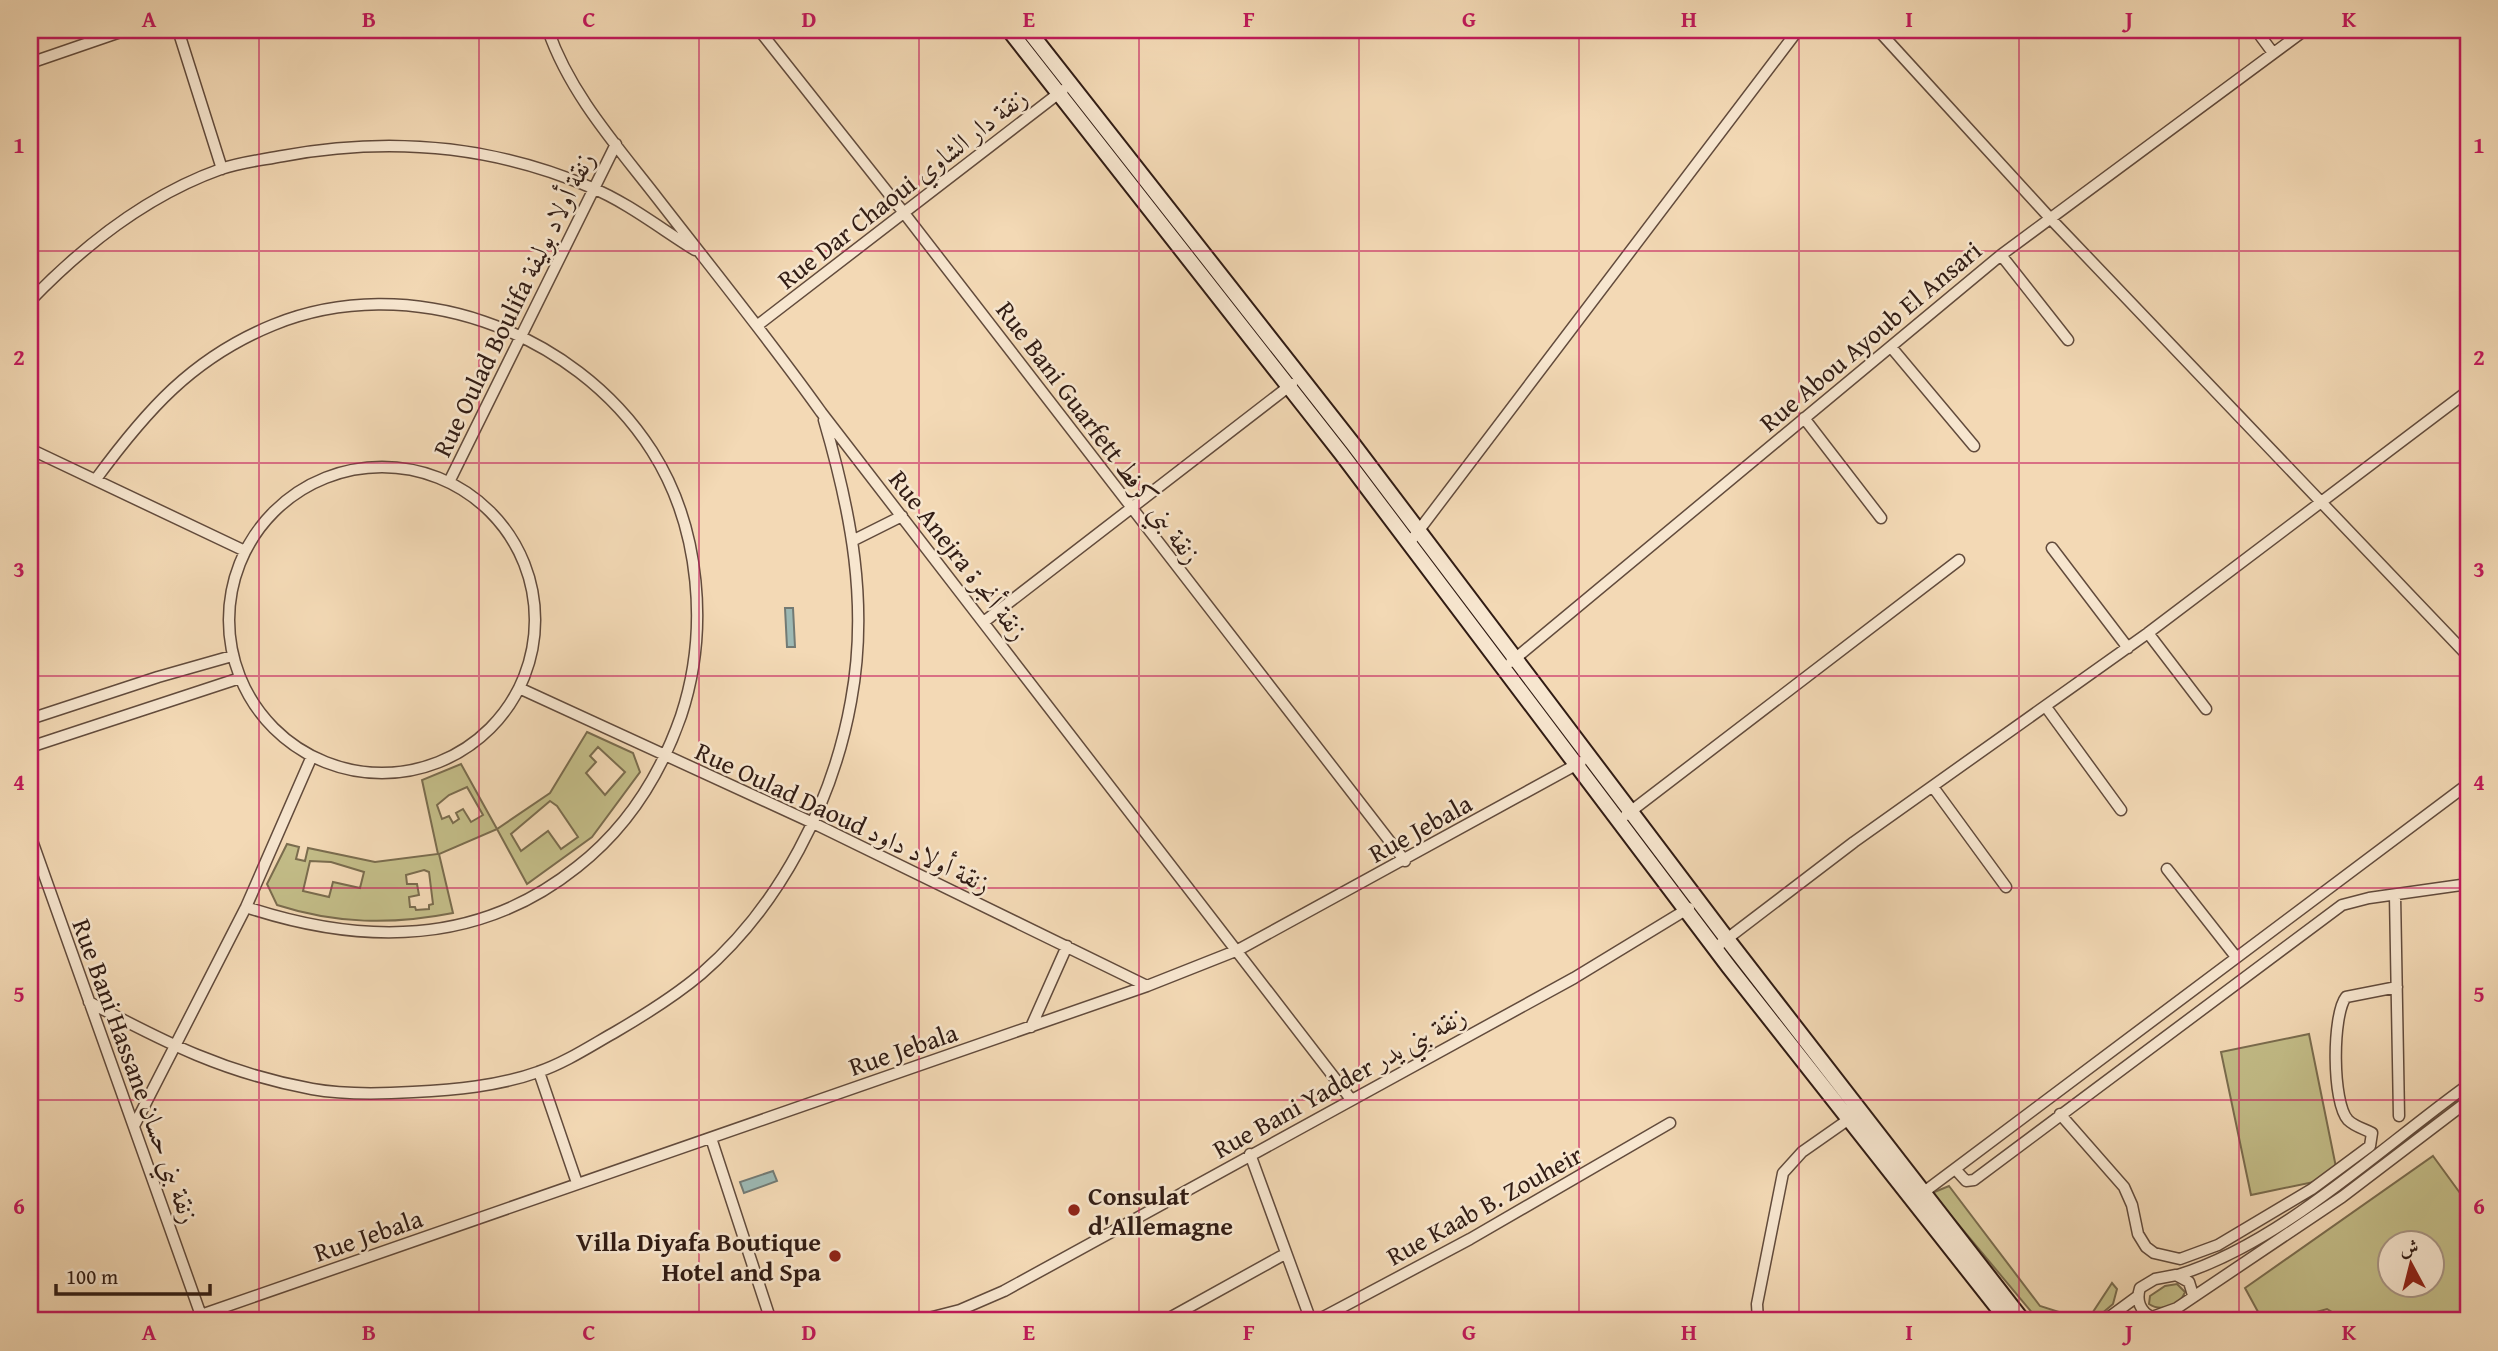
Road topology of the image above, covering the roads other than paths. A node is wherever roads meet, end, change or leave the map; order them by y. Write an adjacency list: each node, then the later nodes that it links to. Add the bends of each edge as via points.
1 (126, 30): 12 (street)
2 (178, 30): 15 (street)
3 (548, 30): 14 (street, Rue Anejra زنقة أنجرة, via 569,79)
4 (759, 30): 17 (street, Rue Bani Guarfett زنقة بني كرفط)
5 (1009, 30): 13 (street)
6 (1028, 30): 13 (street)
7 (1798, 30): 38 (street)
8 (1878, 30): 18 (street)
9 (2256, 30): 11 (street)
10 (2305, 30): 11 (street, Rue Abou Ayoub El Ansari)
11 (2273, 52): 18 (street, Rue Abou Ayoub El Ansari)
12 (30, 63)
13 (1065, 88): 17 (street, Rue Dar Chaoui زنقة دار الشاوي); 26 (street)
14 (616, 144): 16 (street, Rue Oulad Boulifa زنقة أولاد بوليفة); 19 (street, Rue Anejra زنقة أنجرة)
15 (222, 169): 16 (street, via 307,151 399,145 507,159); 21 (street, via 126,219 79,254)
16 (592, 187): 19 (street); 23 (street, Rue Oulad Boulifa زنقة أولاد بوليفة)
17 (904, 213): 22 (street, Rue Dar Chaoui زنقة دار الشاوي); 35 (street, Rue Bani Guarfett زنقة بني كرفط)
18 (2049, 217): 20 (street, Rue Abou Ayoub El Ansari); 34 (street)
19 (701, 254): 22 (street, Rue Anejra زنقة أنجرة)
20 (2001, 255): 24 (street); 25 (street, Rue Abou Ayoub El Ansari)
21 (30, 300)
22 (758, 325): 28 (street, Rue Anejra زنقة أنجرة)
23 (521, 336): 32 (street, via 444,310 409,305 341,307 282,322 228,348 169,390); 33 (street, Rue Oulad Boulifa زنقة أولاد بوليفة); 56 (street, via 570,366 632,423 671,487 691,558 699,625 687,697)
24 (2068, 340)
25 (1891, 347): 29 (street, Rue Abou Ayoub El Ansari); 30 (street)
26 (1295, 382): 35 (street); 38 (street)
27 (2468, 391): 34 (street)
28 (821, 412): 36 (street, Rue Anejra زنقة أنجرة); 39 (street)
29 (1804, 418): 37 (street); 48 (street, Rue Abou Ayoub El Ansari)
30 (1974, 446)
31 (30, 449): 32 (street)
32 (96, 479): 41 (street)
33 (449, 482): 41 (street, via 421,471 392,467 333,474 281,504); 50 (street, via 479,500 503,525 529,576 536,621 531,656)
34 (2321, 503): 44 (street); 47 (street)
35 (1131, 510): 43 (street); 64 (street, Rue Bani Guarfett زنقة بني كرفط)
36 (902, 516): 39 (street); 43 (street, Rue Anejra زنقة أنجرة)
37 (1881, 518)
38 (1415, 537): 48 (street)
39 (854, 540): 62 (street, via 858,625 851,702)
40 (2052, 548): 45 (street)
41 (244, 551): 46 (street, via 230,592)
42 (1959, 559): 61 (street)
43 (985, 621): 73 (street, Rue Anejra زنقة أنجرة)
44 (2148, 633): 45 (street); 52 (street)
45 (2129, 648): 51 (street)
46 (232, 656): 49 (street); 53 (street)
47 (2468, 656)
48 (1511, 663): 57 (street)
49 (240, 678): 54 (street); 55 (street, via 269,723)
50 (519, 688): 55 (street, via 500,717 475,741 446,759 413,770 378,773 344,768); 56 (street, Rue Oulad Daoud زنقة أولاد داود)
51 (2046, 707): 59 (street); 60 (street)
52 (2206, 709)
53 (30, 719)
54 (30, 747)
55 (312, 756): 69 (street)
56 (665, 757): 62 (street, Rue Oulad Daoud زنقة أولاد داود); 69 (street, via 634,810 590,857 550,888 489,915 442,928 368,934 318,928)
57 (1584, 760): 61 (street); 64 (street, Rue Jebala)
58 (2468, 784): 74 (street)
59 (1933, 787): 67 (street); 71 (street)
60 (2121, 810)
61 (1625, 816): 70 (street)
62 (813, 823): 72 (street, Rue Oulad Daoud زنقة أولاد داود); 80 (street, via 764,902 702,973 648,1012)
63 (30, 835): 77 (street, Rue Bani Hassane زنقة بني حسان)
64 (1405, 861): 73 (street, Rue Jebala)
65 (2167, 869): 74 (street)
66 (2468, 884): 68 (street)
67 (2006, 887)
68 (2395, 895): 76 (street); 84 (street, via 2342,905)
69 (246, 906): 79 (street)
70 (1693, 906): 71 (street); 82 (street, Rue Bani Yadder زنقة بني يدر, via 1574,978)
71 (1721, 944): 85 (street)
72 (1067, 946): 75 (street, Rue Oulad Daoud زنقة أولاد داود); 78 (street)
73 (1238, 950): 75 (street, Rue Jebala); 82 (street, Rue Anejra زنقة أنجرة)
74 (2236, 957): 91 (street)
75 (1147, 986): 78 (street, Rue Jebala)
76 (2397, 987): 84 (street, via 2346,997 2336,1030 2343,1111 2348,1120 2372,1133 2370,1146 2312,1189 2190,1258 2162,1256 2146,1247 2124,1187); 86 (street)
77 (89, 1002): 79 (street); 88 (street, Rue Bani Hassane زنقة بني حسان)
78 (1031, 1027): 89 (street, Rue Jebala)
79 (175, 1048): 80 (street, via 242,1073 315,1090 382,1094 459,1089); 88 (street)
80 (539, 1072): 92 (street)
81 (2468, 1086): 95 (street, via 2255,1240)
82 (1350, 1098): 90 (street, Rue Bani Yadder زنقة بني يدر)
83 (2468, 1101): 96 (street, via 2342,1197)
84 (2060, 1114): 91 (street, via 1974,1180 1967,1181)
85 (1855, 1115): 93 (street); 106 (street, via 1802,1152 1783,1173 1757,1304)
86 (2399, 1116)
87 (1671, 1123): 105 (street, Rue Kaab B. Zouheir, via 1470,1239)
88 (134, 1126): 99 (street, Rue Bani Hassane زنقة بني حسان)
89 (711, 1138): 92 (street, Rue Jebala); 101 (street)
90 (1250, 1154): 94 (street); 98 (street, Rue Bani Yadder زنقة بني يدر, via 1004,1291)
91 (1956, 1170): 93 (street)
92 (577, 1183): 99 (street, Rue Jebala)
93 (1919, 1196): 107 (street); 108 (street)
94 (1285, 1254): 104 (street); 105 (street)
95 (2178, 1275): 96 (street, via 2189,1282); 97 (street, via 2150,1281)
96 (2193, 1295): 100 (street, via 2171,1312)
97 (2138, 1296): 100 (street, via 2141,1309); 109 (street)
98 (960, 1310): 102 (street, Rue Bani Yadder زنقة بني يدر); 103 (street)
99 (202, 1318)
100 (2151, 1319)
101 (771, 1321)
102 (917, 1321)
103 (962, 1321)
104 (1164, 1321)
105 (1314, 1321)
106 (1758, 1321)
107 (2008, 1321)
108 (2023, 1321)
109 (2104, 1321)

